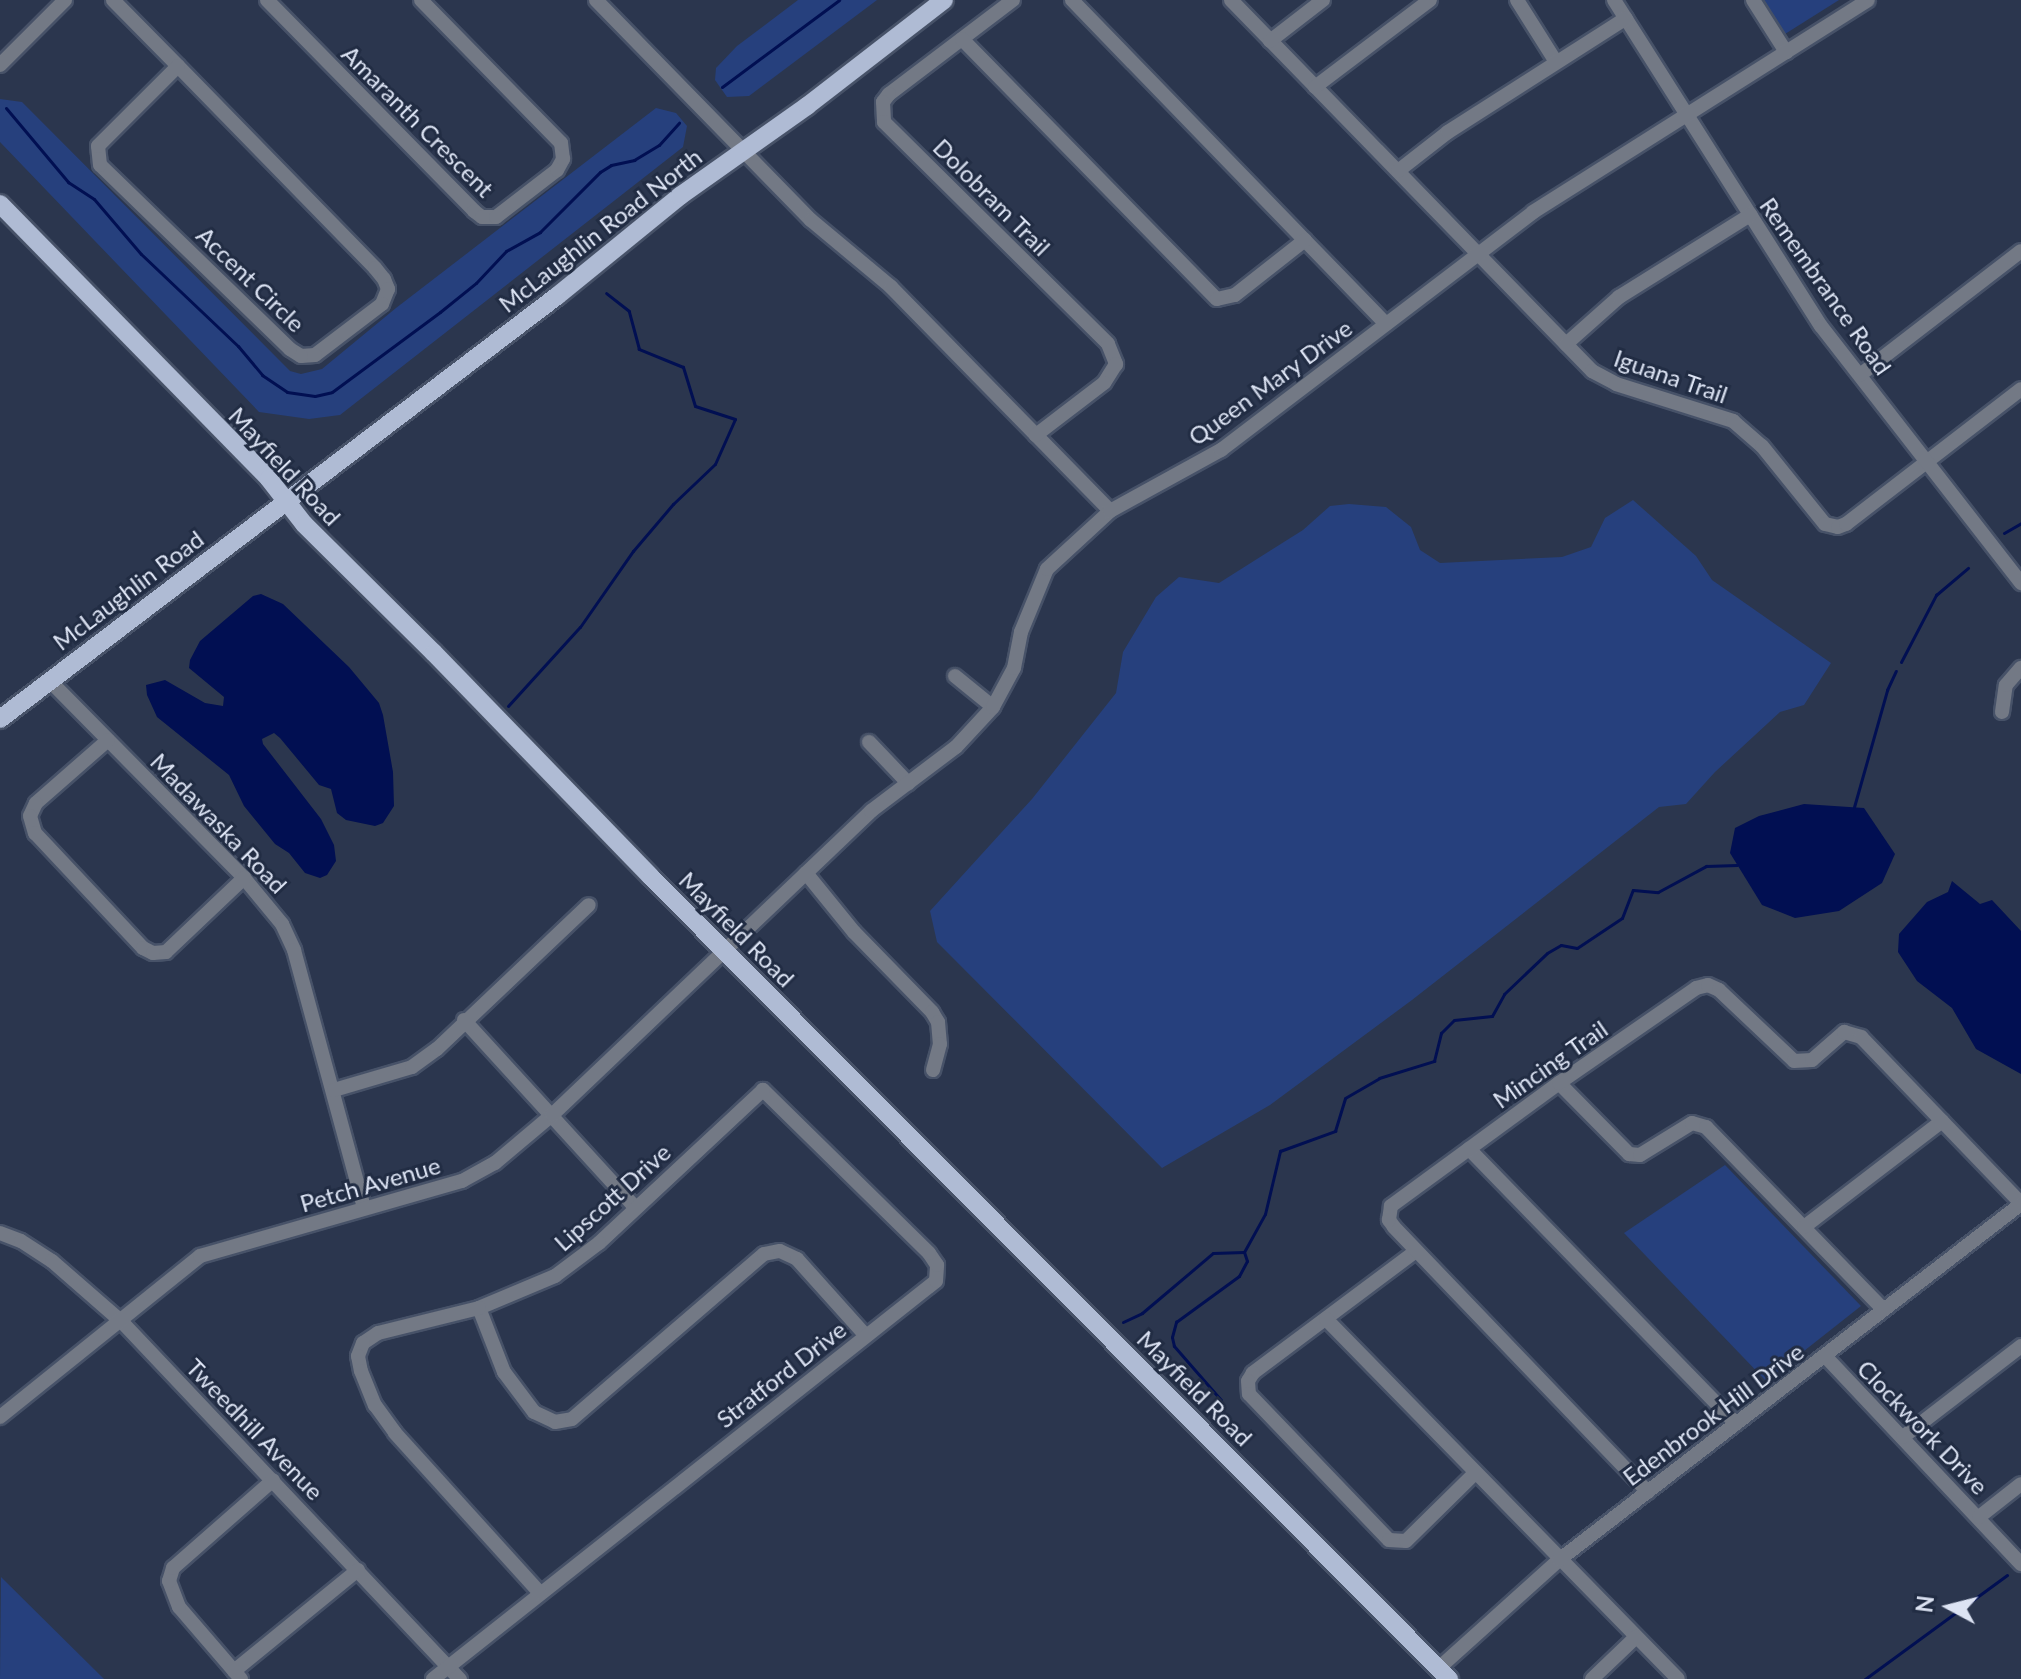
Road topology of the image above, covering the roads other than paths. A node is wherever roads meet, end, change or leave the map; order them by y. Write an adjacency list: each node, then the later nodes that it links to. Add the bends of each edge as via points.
1 (65, 0): 21 (street)
2 (113, 0): 22 (street, Accent Circle)
3 (267, 0): 15 (street, Amaranth Crescent, via 467,204 482,217 496,217 557,170 563,159 561,143)
4 (596, 0): 25 (street)
5 (944, 0): 25 (main road, McLaughlin Road North)
6 (1013, 0): 17 (street, Dolobram Trail)
7 (1072, 0): 29 (street)
8 (1231, 0): 18 (street, Iguana Trail)
9 (1323, 0): 18 (street)
10 (1430, 0): 23 (street)
11 (1517, 0): 20 (street)
12 (1614, 0): 16 (street, Remembrance Road)
13 (1753, 0): 19 (street)
14 (1868, 0): 19 (street, Queen Mary Drive)
15 (427, 2)
16 (1626, 18): 20 (street); 24 (street, Remembrance Road)
17 (962, 39): 29 (street, via 1217,299 1235,295); 36 (street, Dolobram Trail, via 889,94 883,102 884,122 1108,344 1116,364 1104,383)
18 (1270, 41): 23 (street, Iguana Trail)
19 (1786, 52): 24 (street, Queen Mary Drive)
20 (1556, 62): 26 (street)
21 (0, 65)
22 (178, 66): 22 (street, Accent Circle, via 384,279 388,289 382,304 315,355 301,356 290,349 100,165 98,146)
23 (1315, 87): 26 (street, Iguana Trail)
24 (1687, 115): 28 (street, Remembrance Road); 31 (street, Queen Mary Drive, via 1533,212)
25 (743, 151): 36 (street, via 811,220 891,287); 38 (main road, McLaughlin Road North)
26 (1398, 171): 31 (street, Iguana Trail)
27 (0, 204): 38 (main road, Mayfield Road)
28 (1750, 215): 33 (street, via 1609,305); 34 (street, Remembrance Road, via 1821,326)
29 (1305, 240): 32 (street)
30 (2021, 251): 34 (street)
31 (1477, 254): 32 (street, Queen Mary Drive); 33 (street, Iguana Trail)
32 (1386, 324): 39 (street, Queen Mary Drive, via 1221,450)
33 (1566, 344): 37 (street, Iguana Trail, via 1610,381 1741,426 1830,527 1842,526)
34 (1860, 375): 37 (street, Remembrance Road)
35 (2021, 389): 37 (street)
36 (1036, 435): 39 (street)
37 (1926, 462): 40 (street, Remembrance Road)
38 (286, 501): 43 (main road, McLaughlin Road); 53 (main road, Mayfield Road)
39 (1110, 511): 44 (street, Queen Mary Drive, via 1047,569 1021,632 1014,668)
40 (2021, 583)
41 (2021, 668): 45 (street, via 2006,685)
42 (955, 676): 44 (street)
43 (49, 680): 46 (main road, McLaughlin Road); 47 (street, Madawaska Road)
44 (993, 707): 49 (street, Queen Mary Drive, via 956,747)
45 (2002, 712)
46 (0, 719)
47 (108, 740): 51 (street, Madawaska Road); 51 (street, via 36,803 30,816 35,833 143,948 166,952)
48 (869, 742): 49 (street)
49 (908, 783): 50 (street, Queen Mary Drive)
50 (806, 873): 53 (street, Queen Mary Drive); 55 (street, via 854,932 932,1012 940,1044)
51 (244, 878): 57 (street, Madawaska Road, via 282,924 294,950)
52 (589, 905): 54 (street)
53 (726, 952): 59 (street, Petch Avenue); 89 (main road, Mayfield Road)
54 (464, 1020): 57 (street, via 412,1067); 59 (street)
55 (933, 1070)
56 (1559, 1083): 60 (street, Mincing Trail, via 1696,988 1708,985 1794,1061 1812,1060 1838,1035 1855,1032); 61 (street, Mincing Trail); 65 (street, via 1629,1154 1645,1152 1688,1125 1701,1124)
57 (334, 1090): 63 (street, Madawaska Road)
58 (763, 1090): 64 (street, Lipscott Drive); 72 (street, Stratford Drive, via 937,1265 936,1281)
59 (552, 1115): 63 (street, Petch Avenue, via 495,1163 462,1181); 64 (street)
60 (1942, 1121): 62 (street, Mincing Trail); 65 (street)
61 (1469, 1149): 67 (street, Mincing Trail, via 1391,1206 1389,1220); 76 (street)
62 (2021, 1204): 69 (street, Edenbrook Hill Drive)
63 (364, 1207): 71 (street, Petch Avenue, via 200,1256)
64 (635, 1207): 68 (street, Lipscott Drive, via 555,1276)
65 (1804, 1227): 69 (street)
66 (0, 1233): 71 (street, Tweedhill Avenue, via 52,1261)
67 (1416, 1251): 70 (street); 81 (street, Mincing Trail)
68 (479, 1308): 72 (street, via 504,1372 534,1412 555,1422 572,1419 764,1254 780,1251 797,1259); 86 (street, Lipscott Drive, via 378,1333 363,1343 358,1356 361,1371 375,1405 395,1433)
69 (1884, 1310): 74 (street, Edenbrook Hill Drive)
70 (1326, 1319): 78 (street); 78 (street, via 1251,1376 1249,1394 1264,1412 1394,1541 1406,1541)
71 (122, 1322): 75 (street, Petch Avenue); 79 (street, Tweedhill Avenue)
72 (866, 1336): 86 (street, Stratford Drive)
73 (2021, 1346): 77 (street)
74 (1825, 1356): 76 (street, Edenbrook Hill Drive); 77 (street, Clockwork Drive)
75 (0, 1417)
76 (1736, 1424): 81 (street, Edenbrook Hill Drive)
77 (1903, 1437): 82 (street, Clockwork Drive)
78 (1475, 1473): 83 (street)
79 (273, 1480): 85 (street, Tweedhill Avenue); 90 (street, via 173,1568 169,1581 179,1607)
80 (2021, 1484): 82 (street)
81 (1648, 1492): 83 (street, Edenbrook Hill Drive)
82 (1979, 1517): 84 (street, Clockwork Drive)
83 (1559, 1560): 87 (street); 89 (street, Edenbrook Hill Drive)
84 (2021, 1564)
85 (358, 1570): 88 (street, Tweedhill Avenue); 90 (street)
86 (540, 1593): 88 (street, Stratford Drive)
87 (1636, 1637): 93 (street); 94 (street)
88 (448, 1666): 91 (street, Stratford Drive); 92 (street, Tweedhill Avenue)
89 (1444, 1674)
90 (238, 1675)
91 (433, 1679)
92 (460, 1679)
93 (1592, 1679)
94 (1678, 1679)

